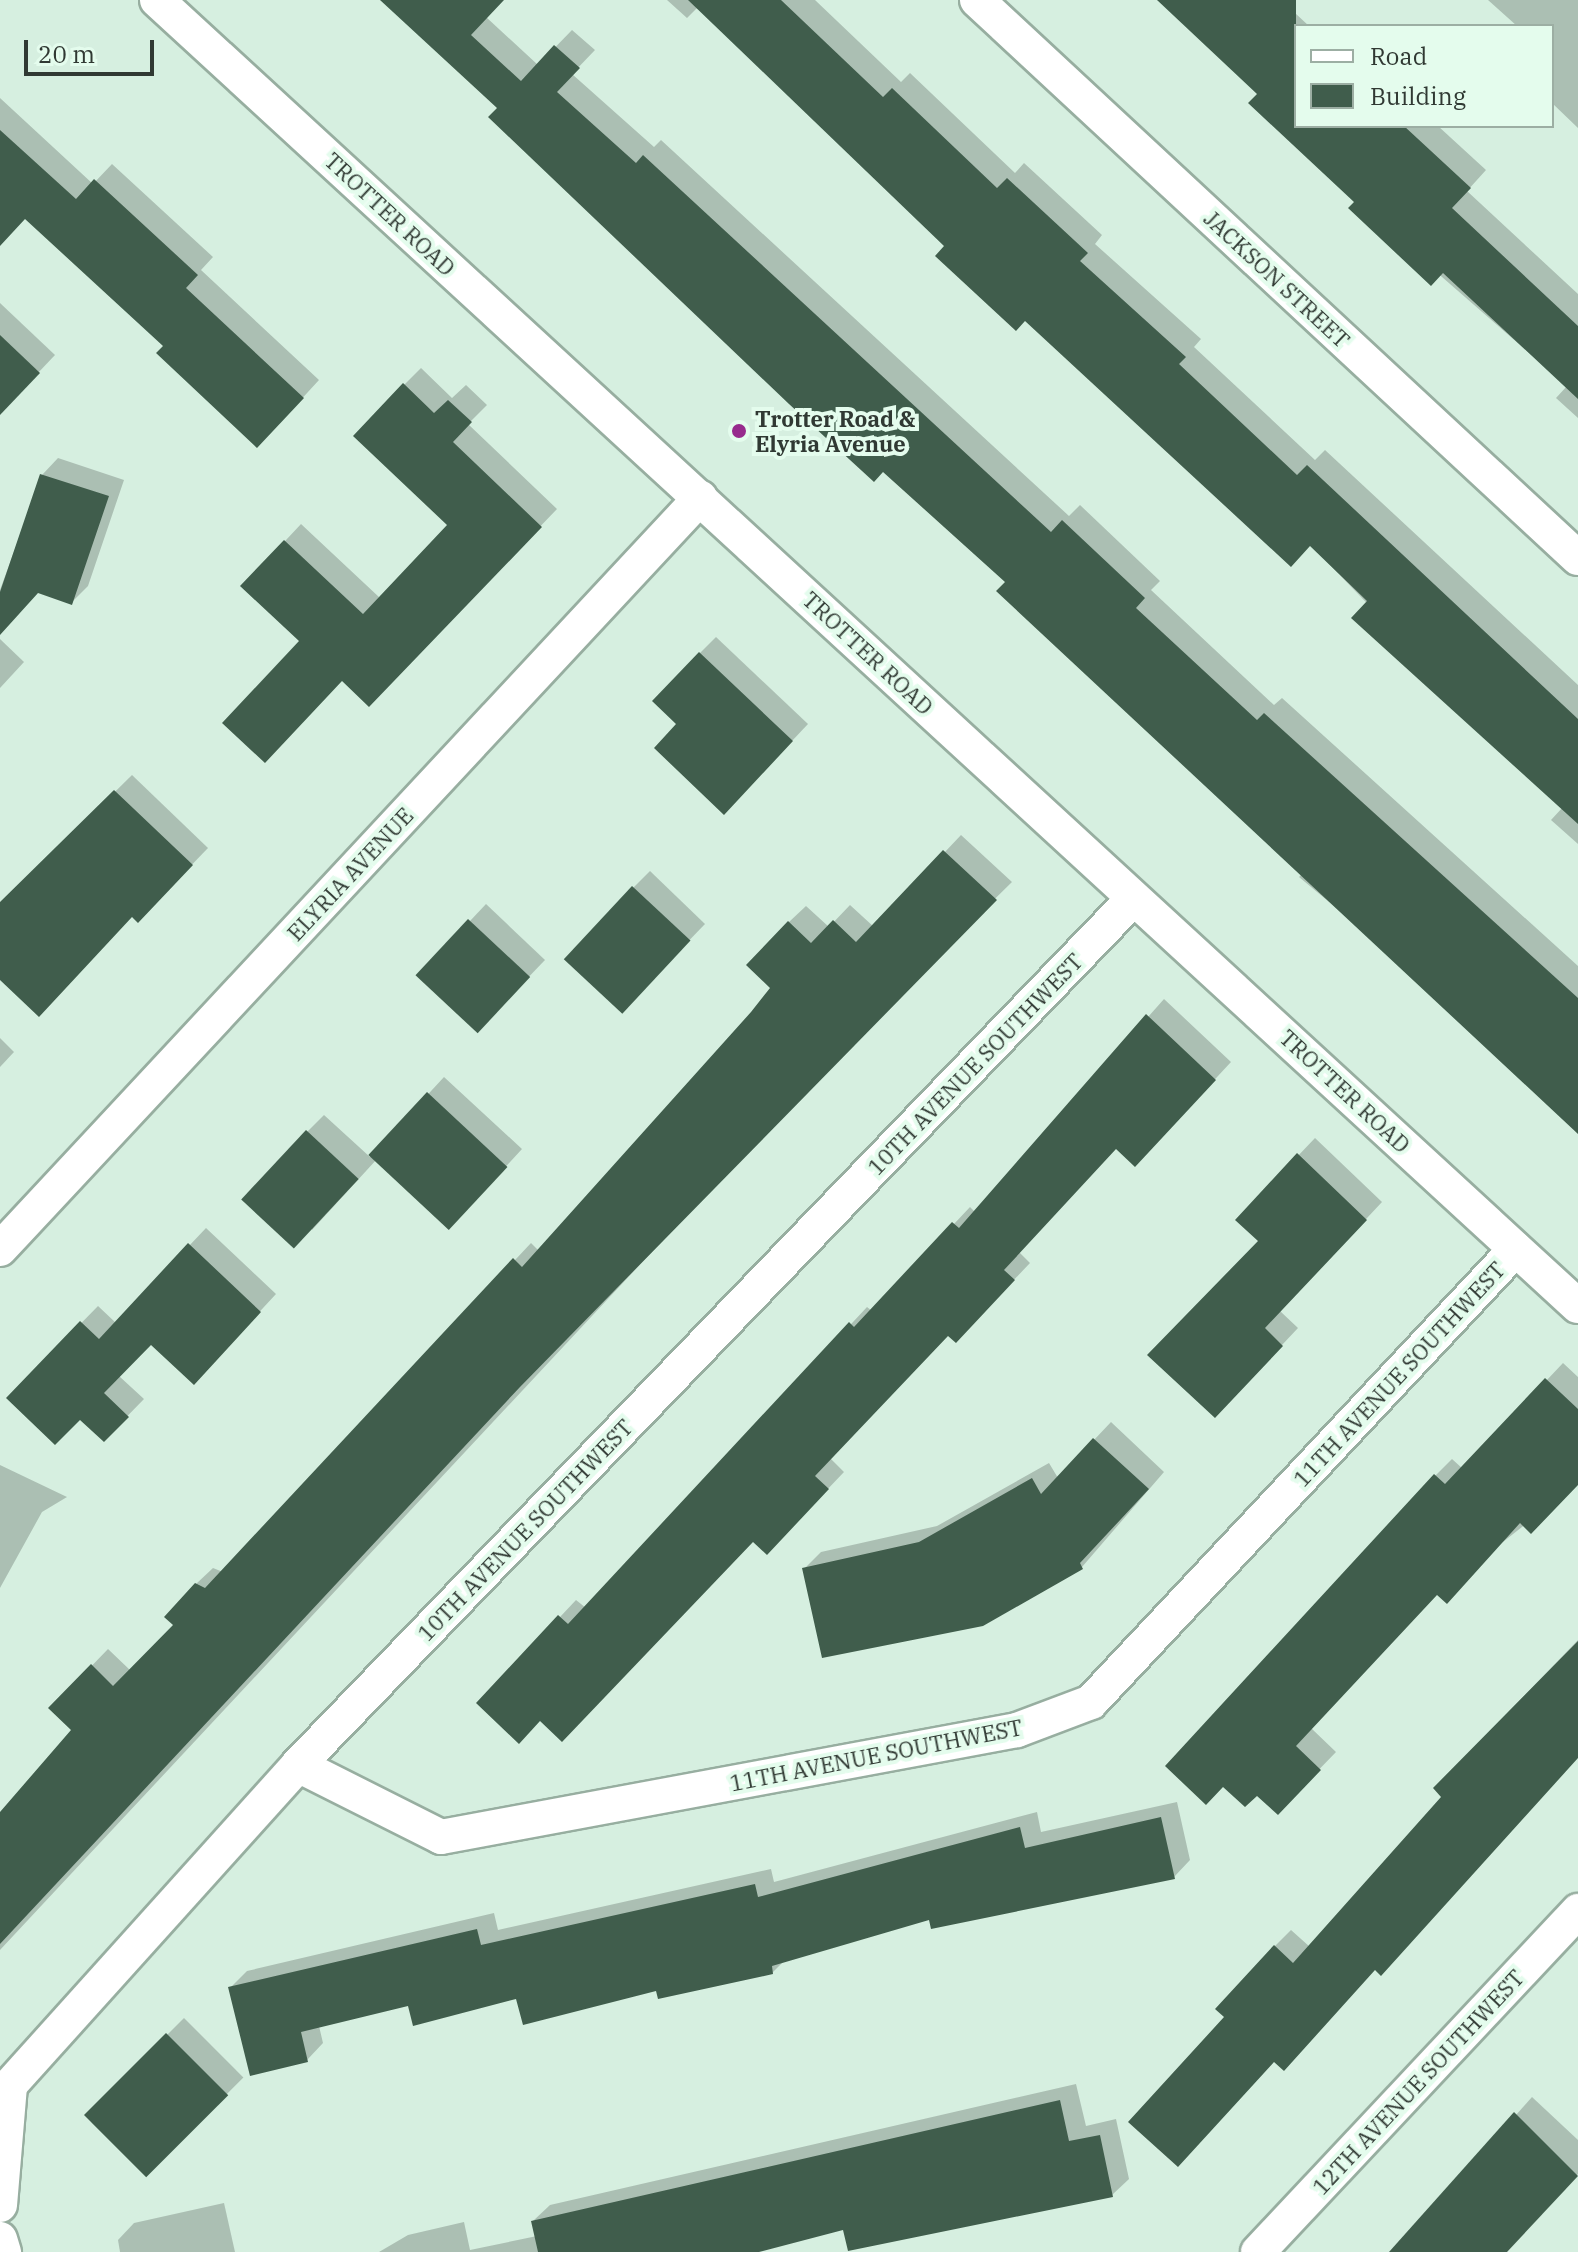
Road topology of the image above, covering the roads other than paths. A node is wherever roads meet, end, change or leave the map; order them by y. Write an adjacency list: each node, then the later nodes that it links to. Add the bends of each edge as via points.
1 (157, 0): 3 (street, TROTTER ROAD)
2 (977, 0): 4 (street, JACKSON STREET)
3 (700, 498): 5 (street, TROTTER ROAD); 6 (street, ELYRIA AVENUE)
4 (1578, 558)
5 (1134, 898): 7 (street, TROTTER ROAD); 9 (street, 10TH AVENUE SOUTHWEST)
6 (0, 1249)
7 (1516, 1249): 8 (street, TROTTER ROAD); 9 (street, 11TH AVENUE SOUTHWEST, via 1091,1702 1017,1730 441,1837)
8 (1578, 1306)
9 (298, 1765): 11 (street, 10TH AVENUE SOUTHWEST, via 10,2085)
10 (1578, 1911): 14 (street, 12TH AVENUE SOUTHWEST)
11 (0, 2205)
12 (0, 2239): 13 (street)
13 (4, 2252)
14 (1258, 2252)

